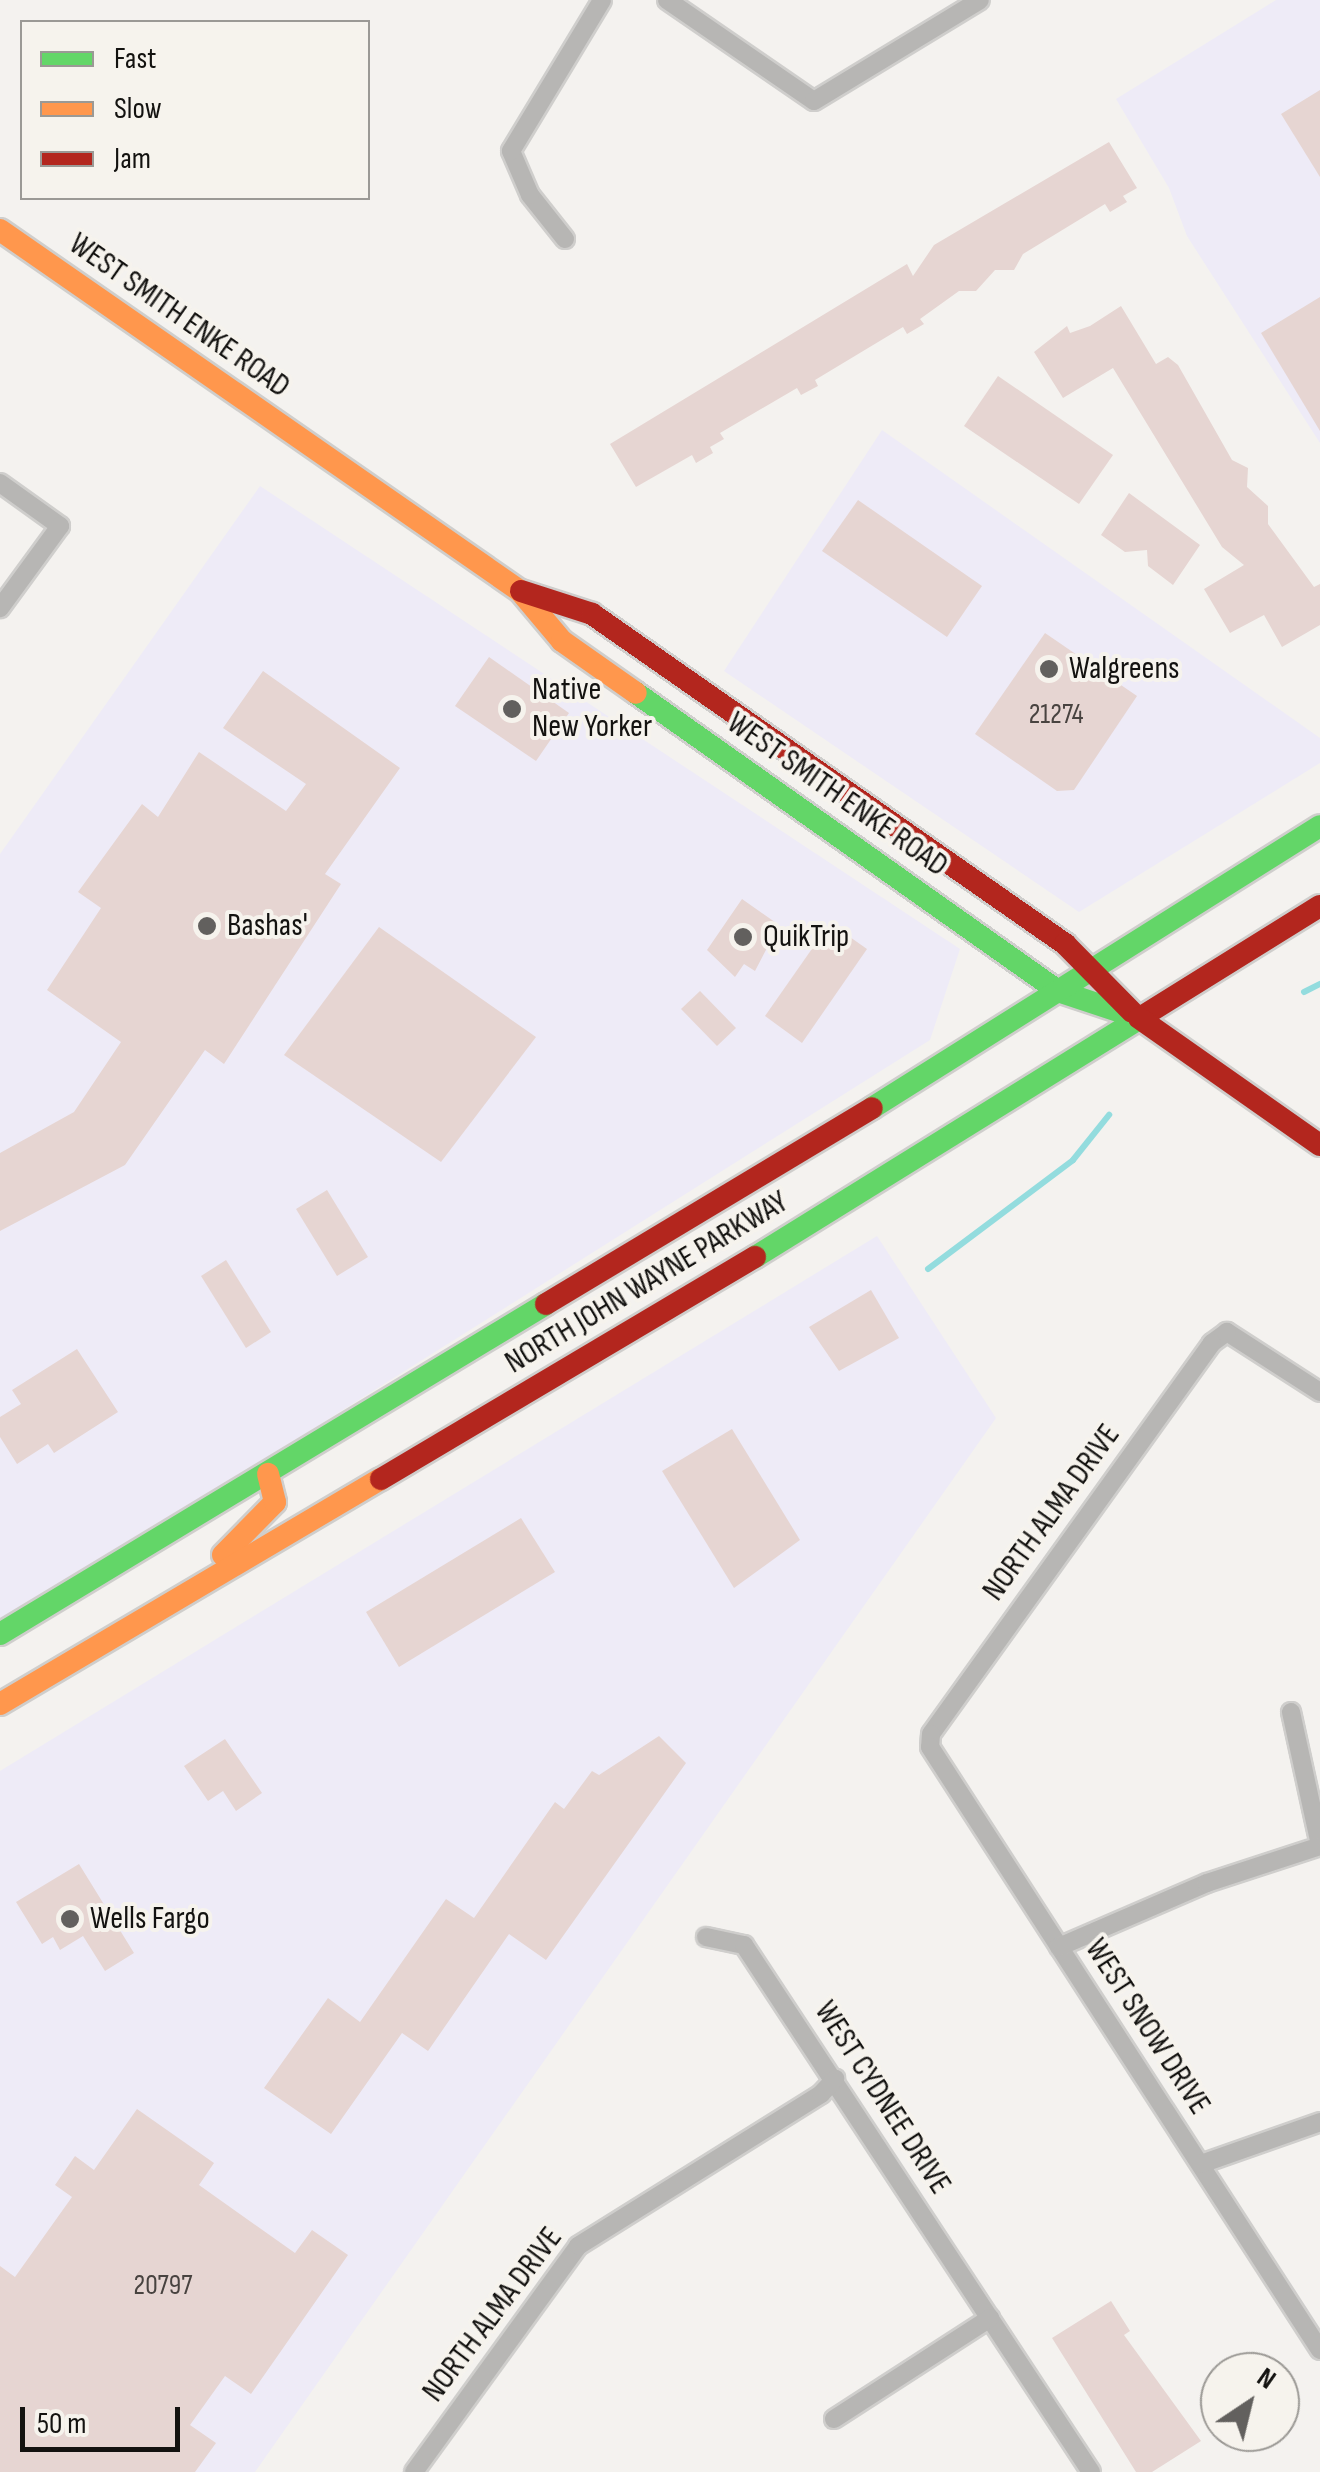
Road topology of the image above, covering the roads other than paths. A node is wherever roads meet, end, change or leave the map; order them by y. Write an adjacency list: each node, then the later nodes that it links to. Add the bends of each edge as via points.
1 (602, 0): 5 (street, via 511,152 530,195)
2 (667, 0): 3 (street, via 814,101)
3 (980, 0)
4 (0, 230): 7 (main road, WEST SMITH ENKE ROAD)
5 (564, 240)
6 (0, 483): 8 (street, via 60,526)
7 (520, 591): 9 (main road, WEST SMITH ENKE ROAD, via 562,641); 10 (main road, WEST SMITH ENKE ROAD, via 592,614)
8 (0, 608)
9 (662, 711): 10 (main road, via 693,707 790,772); 14 (main road, WEST SMITH ENKE ROAD)
10 (822, 774): 13 (main road, WEST SMITH ENKE ROAD, via 1065,944)
11 (1320, 826): 13 (main road)
12 (1320, 906): 15 (main road, NORTH JOHN WAYNE PARKWAY)
13 (1091, 970): 14 (main road); 15 (main road, WEST SMITH ENKE ROAD)
14 (1058, 992): 15 (main road, WEST SMITH ENKE ROAD); 18 (main road)
15 (1139, 1018): 16 (main road, WEST SMITH ENKE ROAD); 19 (main road, NORTH JOHN WAYNE PARKWAY, via 671,1308)
16 (1320, 1145)
17 (1320, 1392): 23 (street, NORTH ALMA DRIVE, via 1227,1332 1212,1343)
18 (268, 1474): 19 (main road, via 277,1495 272,1508); 20 (main road)
19 (179, 1596): 21 (main road, NORTH JOHN WAYNE PARKWAY)
20 (0, 1634)
21 (0, 1704)
22 (1291, 1712): 24 (street)
23 (930, 1734): 26 (street, WEST SNOW DRIVE, via 930,1748)
24 (1320, 1845): 26 (street, via 1207,1882)
25 (706, 1938): 27 (street, WEST CYDNEE DRIVE, via 744,1944)
26 (1059, 1946): 29 (street, WEST SNOW DRIVE)
27 (835, 2078): 30 (street, WEST CYDNEE DRIVE); 33 (street, NORTH ALMA DRIVE, via 821,2094 578,2246)
28 (1320, 2122): 29 (street)
29 (1201, 2164): 31 (street, WEST SNOW DRIVE)
30 (990, 2318): 32 (street); 34 (street, WEST CYDNEE DRIVE)
31 (1320, 2350)
32 (834, 2420)
33 (414, 2472)
34 (1091, 2472)

